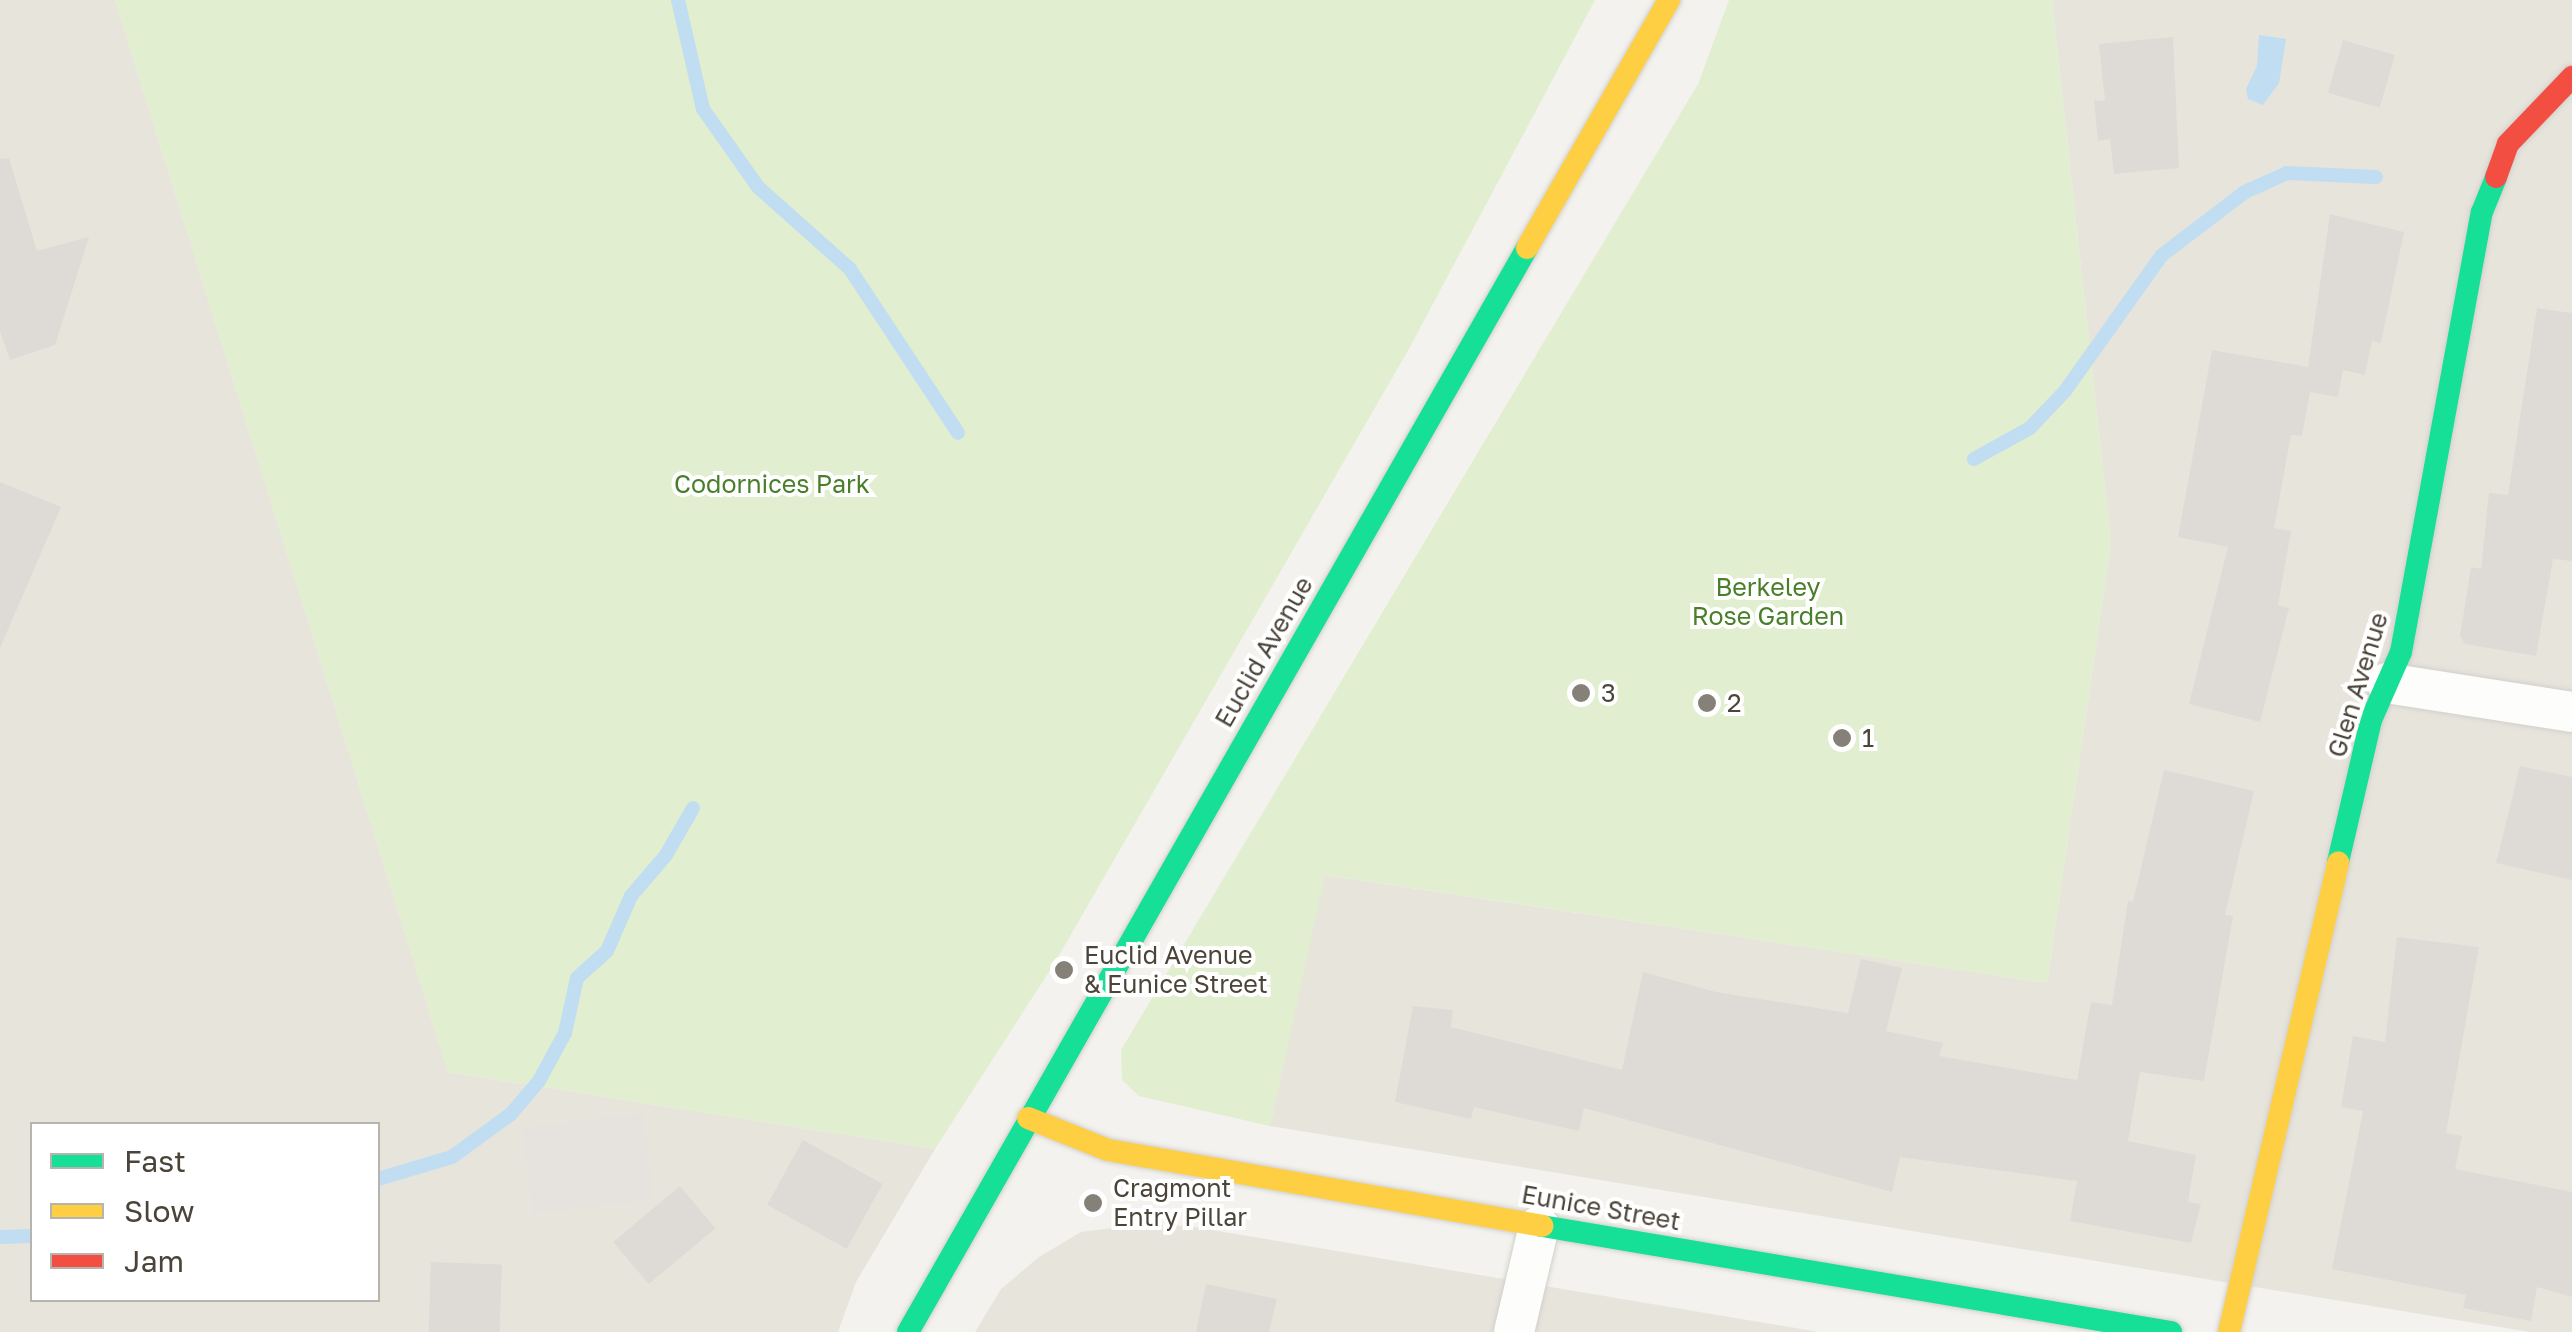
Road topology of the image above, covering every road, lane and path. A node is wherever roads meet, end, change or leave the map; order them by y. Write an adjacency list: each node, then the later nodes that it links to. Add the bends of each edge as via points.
1 (1669, 0): 5 (street, Euclid Avenue, via 1578,169)
2 (2572, 77): 3 (street, Glen Avenue, via 2508,144 2482,212 2414,591)
3 (2387, 683): 4 (street); 10 (street, Glen Avenue, via 2371,720)
4 (2572, 712)
5 (1028, 1118): 6 (street, Eunice Street, via 1108,1150); 7 (street, Euclid Avenue)
6 (1539, 1226): 8 (street); 9 (street, Eunice Street)
7 (908, 1332)
8 (1514, 1332)
9 (2171, 1332)
10 (2229, 1332)

